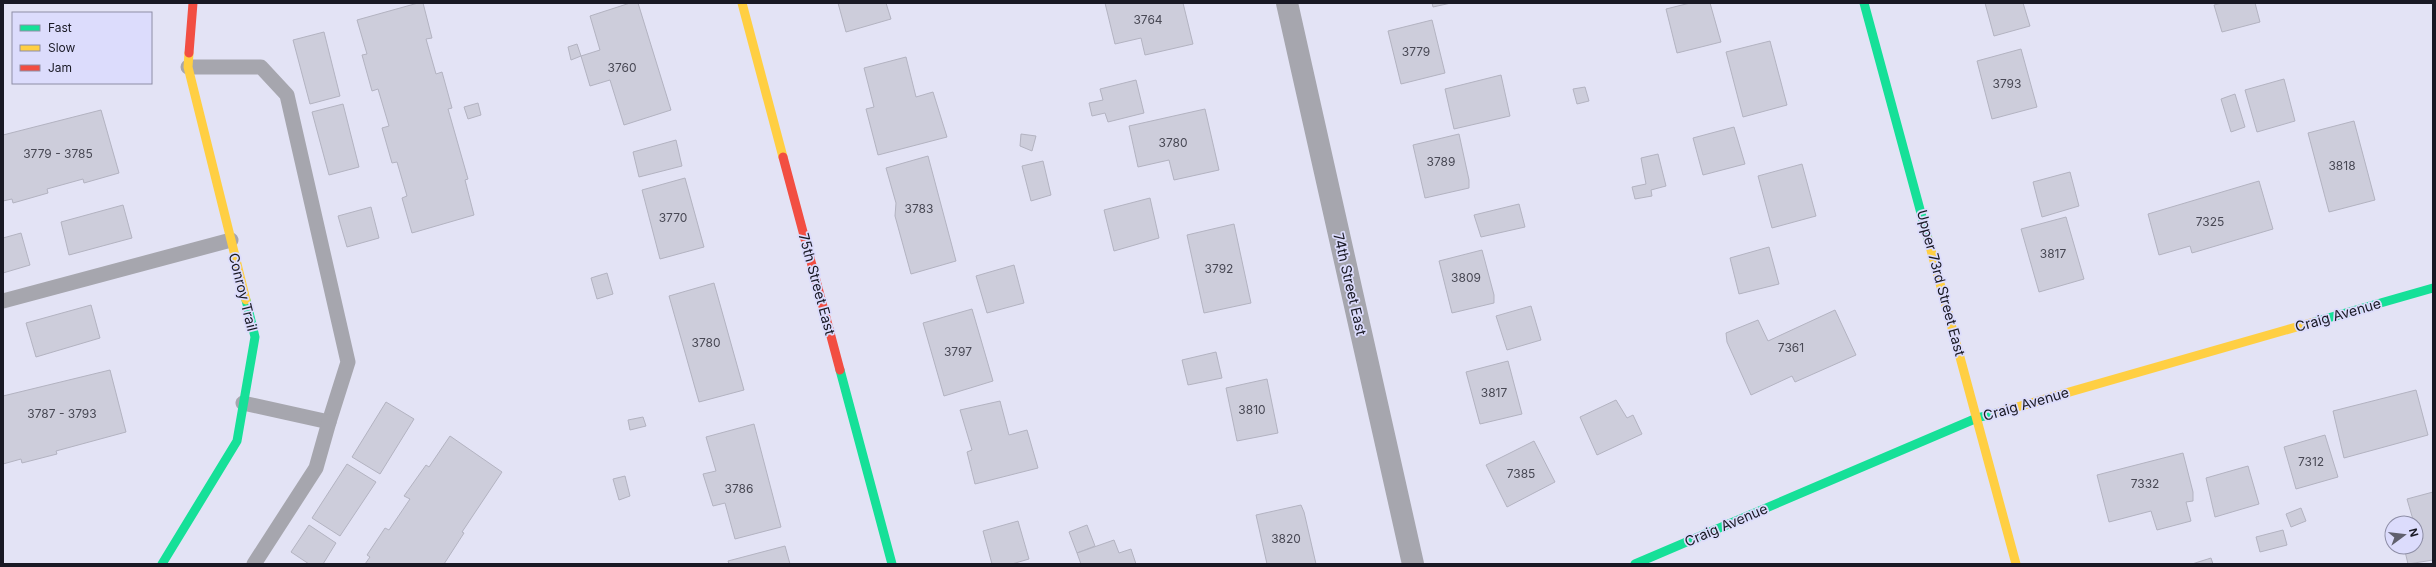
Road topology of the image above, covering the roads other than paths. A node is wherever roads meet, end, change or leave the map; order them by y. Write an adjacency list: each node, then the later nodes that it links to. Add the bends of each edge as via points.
1 (192, 3): 5 (street, Conroy Trail)
2 (742, 3): 14 (street, 75th Street East)
3 (1287, 3): 15 (street, 74th Street East)
4 (1864, 3): 10 (street, Upper 73rd Street East)
5 (188, 67): 6 (street, Conroy Trail); 11 (lane, via 261,67 287,95 348,362)
6 (231, 240): 8 (lane); 9 (street, Conroy Trail, via 255,337)
7 (2433, 288): 10 (street, Craig Avenue)
8 (3, 302)
9 (244, 403): 11 (lane); 12 (street, Conroy Trail, via 237,441)
10 (1977, 418): 16 (street, Craig Avenue); 17 (street, Upper 73rd Street East)
11 (328, 422): 13 (lane, via 316,468)
12 (162, 564)
13 (254, 564)
14 (892, 564)
15 (1413, 564)
16 (1634, 564)
17 (2016, 564)

